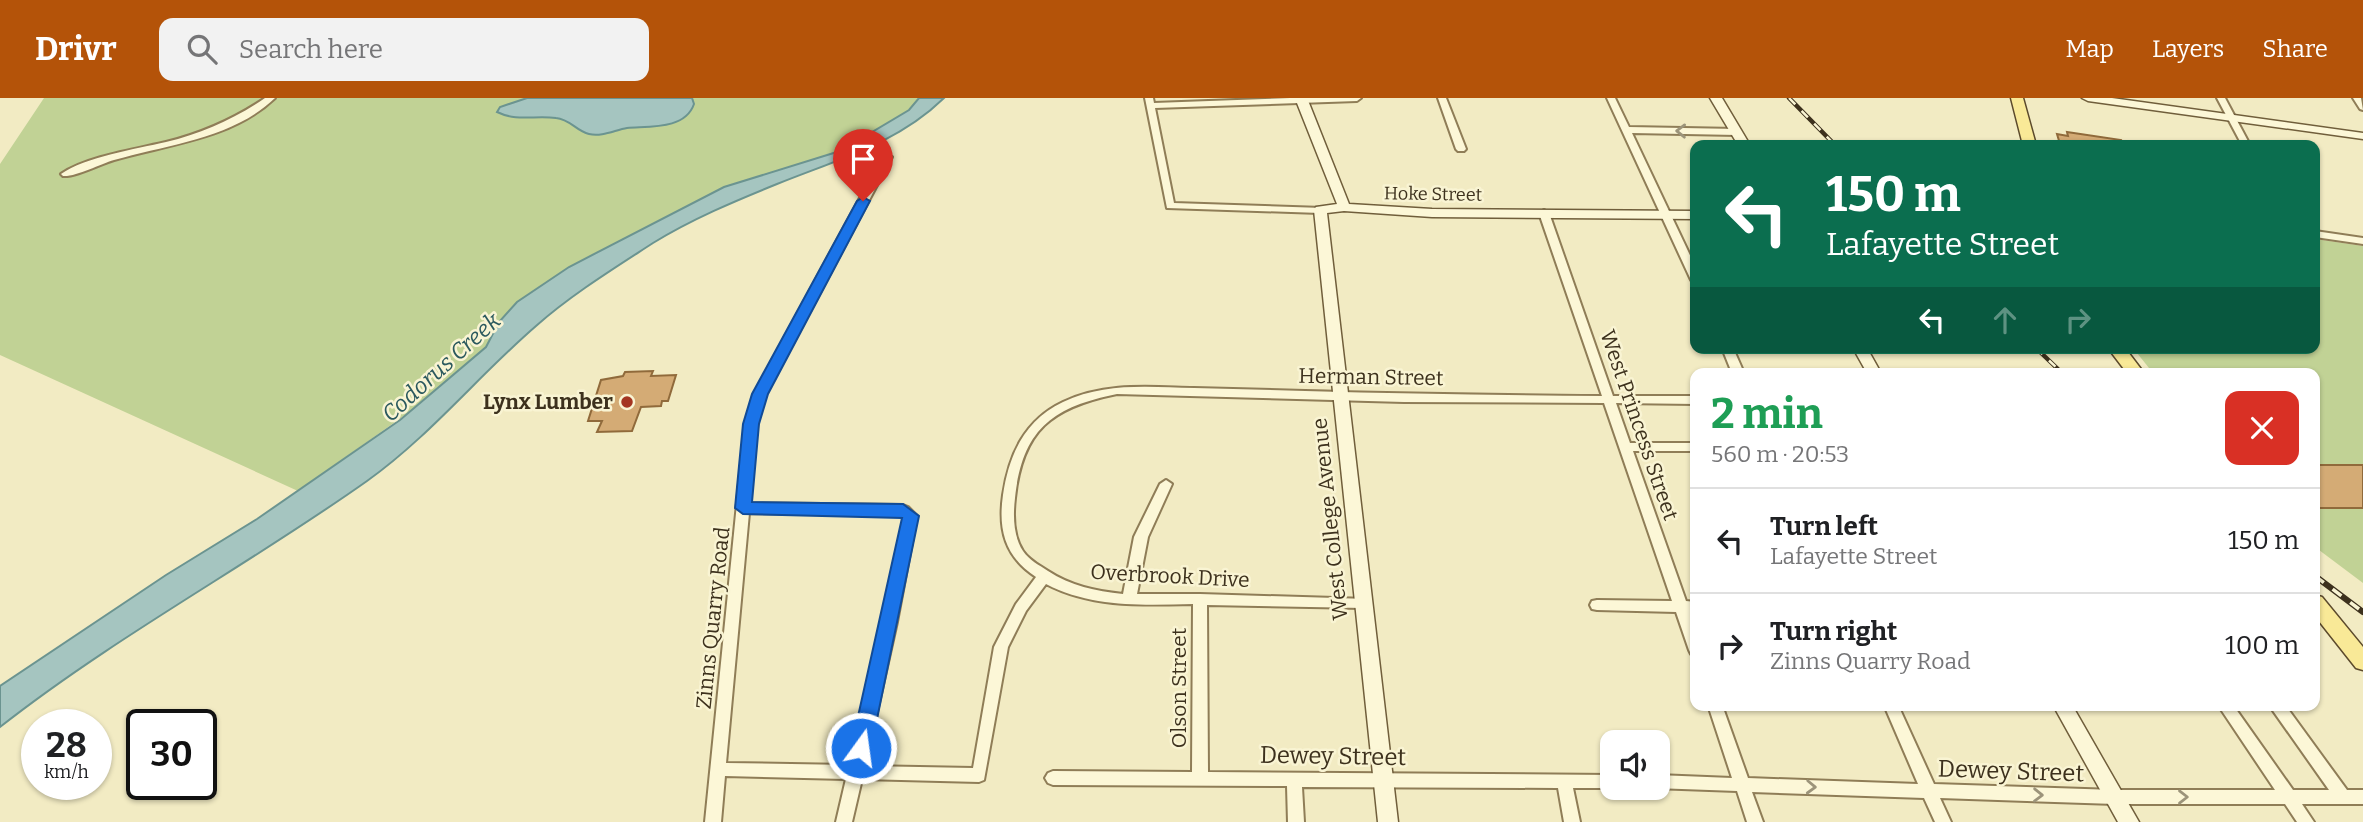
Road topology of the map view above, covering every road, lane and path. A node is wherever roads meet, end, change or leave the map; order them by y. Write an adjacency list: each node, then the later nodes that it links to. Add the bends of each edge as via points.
1 (271, 98): 22 (street, via 229,125 182,143 87,164)
2 (1357, 98): 10 (street)
3 (1443, 98): 20 (street)
4 (1611, 98): 14 (street)
5 (1716, 98): 15 (street)
6 (2017, 98): 18 (main road)
7 (2088, 98): 13 (street)
8 (2221, 98): 13 (street)
9 (2357, 98): 12 (street)
10 (1301, 99): 11 (street); 23 (street)
11 (1150, 102): 24 (street, Hoke Street, via 1171,206)
12 (2363, 107)
13 (2231, 118): 16 (street); 19 (street)
14 (1626, 130): 15 (street, one-way to 14); 26 (street)
15 (1737, 132): 17 (street)
16 (2363, 136)
17 (1741, 140)
18 (2029, 140)
19 (2243, 140)
20 (1461, 149)
21 (887, 157): 40 (street, Zinns Quarry Road, via 760,394 751,424)
22 (66, 174)
23 (1345, 207): 24 (street, Hoke Street); 25 (street, Hoke Street)
24 (1320, 210): 33 (street, West College Avenue)
25 (1544, 214): 26 (street, Hoke Street); 34 (street, West Princess Street)
26 (1666, 215): 27 (street, Hoke Street); 30 (street)
27 (1690, 215)
28 (2320, 235): 29 (street)
29 (2363, 241)
30 (1690, 267)
31 (2121, 354): 32 (main road)
32 (2132, 368)
33 (1339, 396): 34 (street, Herman Street); 36 (street, Herman Street, via 1117,390); 44 (street, West College Avenue)
34 (1606, 398): 35 (street, Herman Street); 37 (street, West Princess Street)
35 (1690, 400)
36 (1051, 412): 41 (street, Overbrook Drive, via 1022,445 1007,512 1024,561)
37 (1624, 447): 38 (street); 46 (street, West Princess Street)
38 (1690, 447)
39 (1166, 484): 42 (street, via 1141,537)
40 (743, 508): 54 (street, Zinns Quarry Road); 55 (street, via 903,510 911,516)
41 (1045, 575): 42 (street, Overbrook Drive, via 1080,593); 56 (street, via 1001,647)
42 (1129, 598): 43 (street, Overbrook Drive)
43 (1200, 599): 44 (street, Overbrook Drive); 57 (street, Olson Street)
44 (1363, 603): 60 (street, West College Avenue)
45 (1597, 605): 46 (street)
46 (1688, 607)
47 (2320, 612): 48 (main road)
48 (2363, 662)
49 (1717, 711): 64 (street)
50 (1894, 711): 65 (street)
51 (2065, 711): 66 (street)
52 (2229, 711): 67 (street)
53 (2280, 711): 68 (street)
54 (716, 769): 55 (street); 70 (street, Zinns Quarry Road)
55 (855, 772): 56 (street); 71 (street)
56 (979, 775)
57 (1200, 777): 58 (street, Dewey Street); 59 (street, Dewey Street)
58 (1053, 778)
59 (1294, 779): 60 (street, Dewey Street); 72 (street)
60 (1383, 779): 61 (street, Dewey Street); 73 (street, West College Avenue)
61 (1564, 782): 62 (street, Dewey Street); 74 (street)
62 (1600, 782)
63 (1670, 782): 64 (street, Dewey Street)
64 (1742, 785): 65 (street, Dewey Street, one-way to 65); 75 (street)
65 (1929, 792): 66 (street, Dewey Street, one-way to 66); 76 (street)
66 (2115, 796): 67 (street, Dewey Street, one-way to 67); 77 (street)
67 (2288, 797): 68 (street, Dewey Street); 78 (street)
68 (2343, 797): 69 (street, Dewey Street)
69 (2363, 797)
70 (713, 822)
71 (844, 822)
72 (1296, 822)
73 (1388, 822)
74 (1572, 822)
75 (1755, 822)
76 (1943, 822)
77 (2129, 822)
78 (2305, 822)

